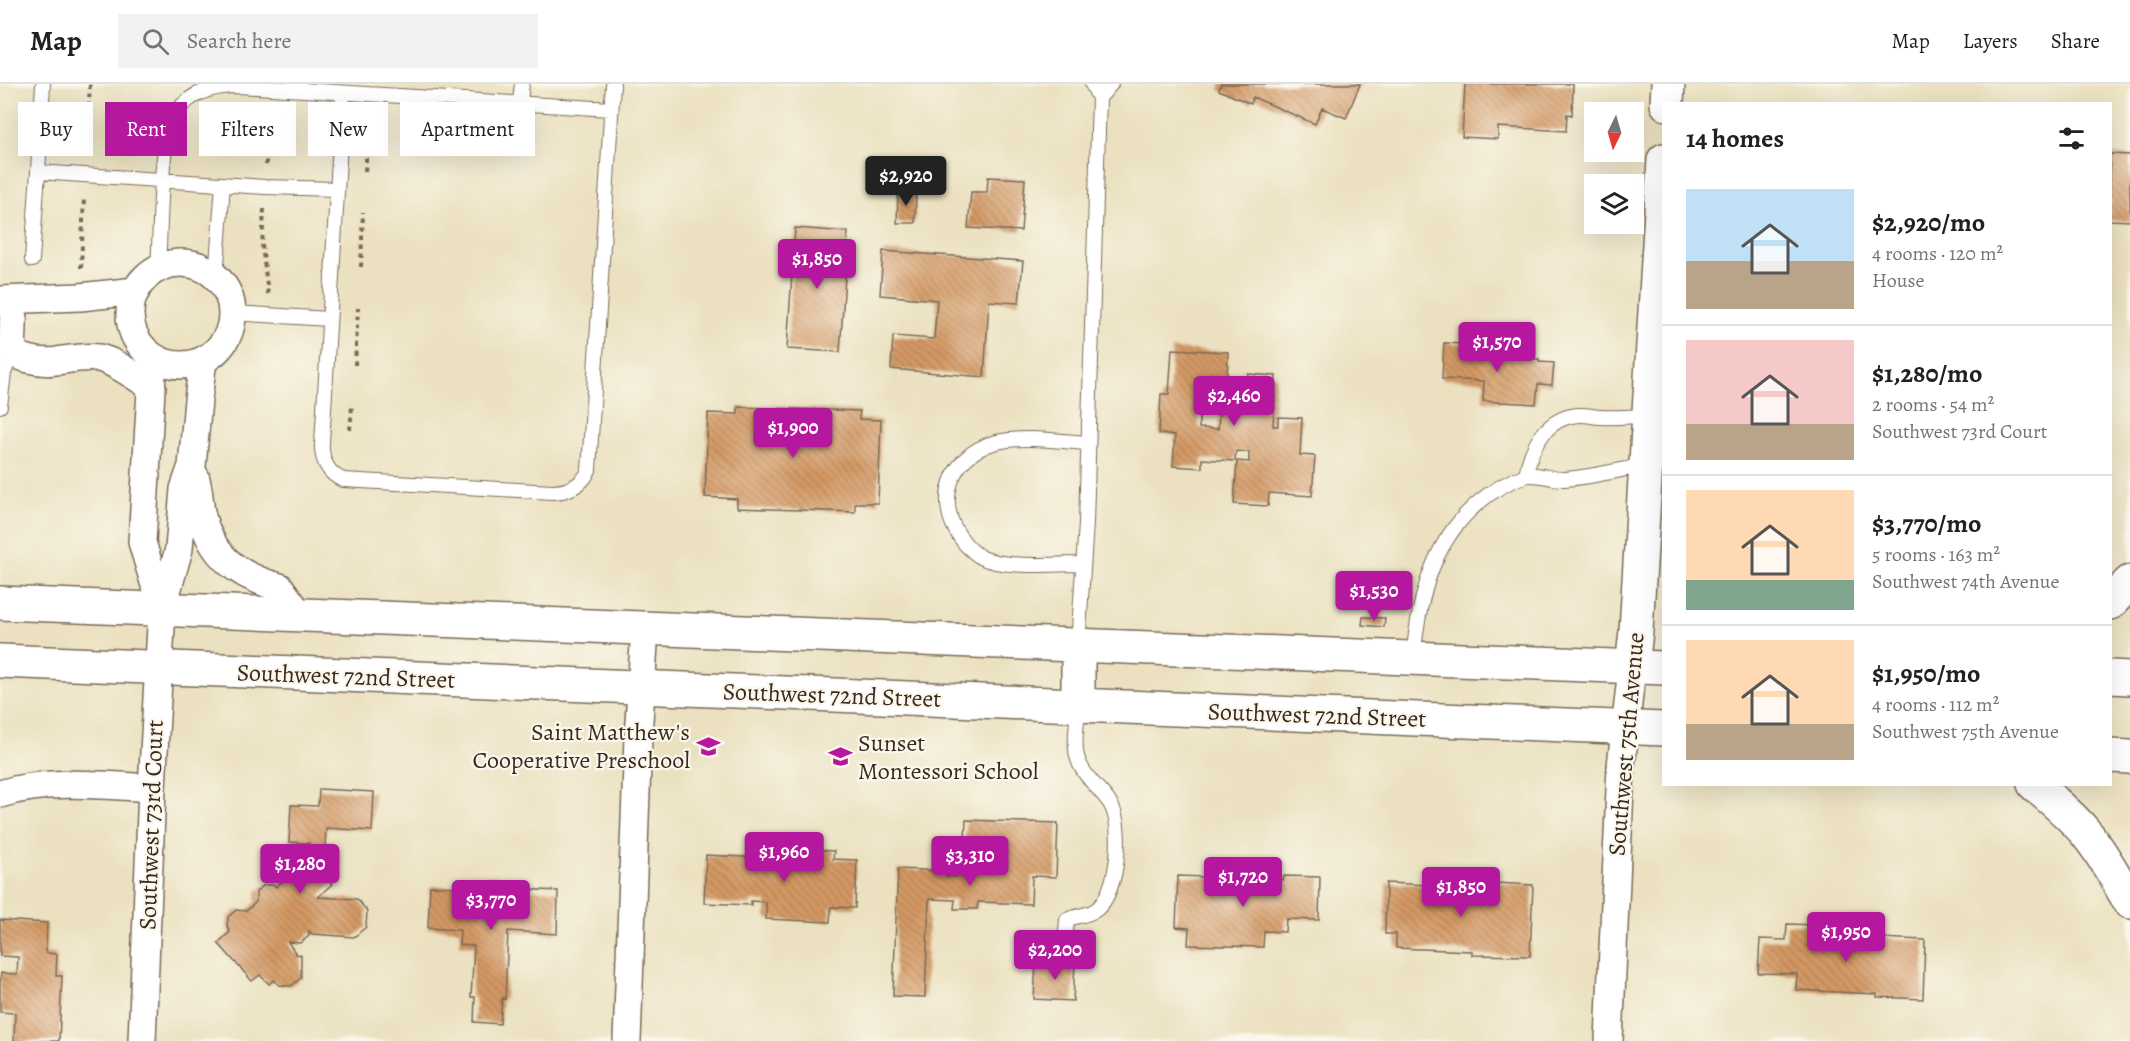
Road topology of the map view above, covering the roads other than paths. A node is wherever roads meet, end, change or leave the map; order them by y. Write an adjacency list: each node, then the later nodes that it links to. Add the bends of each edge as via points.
1 (43, 84): 13 (lane)
2 (522, 84): 9 (lane)
3 (613, 84): 12 (lane)
4 (1092, 84): 8 (lane)
5 (1111, 84): 8 (lane)
6 (1668, 84): 10 (main road)
7 (343, 93): 9 (lane); 14 (lane, via 238,86 204,90 191,98 172,121); 16 (lane)
8 (1099, 98): 31 (lane)
9 (520, 102)
10 (1667, 102)
11 (535, 103): 12 (lane)
12 (611, 109): 24 (lane, via 592,450 587,476 575,486 552,492 337,478 321,450)
13 (38, 172): 14 (lane); 18 (lane)
14 (162, 179): 15 (lane); 19 (lane)
15 (223, 184): 16 (lane); 20 (lane)
16 (336, 189): 24 (lane)
17 (1662, 194): 30 (main road, Southwest 75th Avenue)
18 (32, 260)
19 (158, 269): 20 (street, via 188,264); 21 (street)
20 (216, 277): 23 (street, via 228,293)
21 (136, 291): 22 (street); 26 (street, via 131,303 132,327)
22 (7, 300): 25 (street)
23 (233, 313): 24 (lane); 27 (street, via 225,341)
24 (329, 319)
25 (6, 350): 28 (street, via 42,362 99,358); 29 (lane)
26 (153, 357): 27 (street, via 178,365); 28 (street)
27 (204, 360): 33 (street)
28 (152, 387): 39 (street, via 142,542)
29 (0, 406)
30 (1649, 416): 32 (main road, Southwest 75th Avenue); 34 (lane, via 1563,418 1537,442)
31 (1088, 443): 35 (lane); 35 (lane, via 1020,440 992,444 968,456 954,471 946,502 951,525 966,546 986,560)
32 (1646, 465): 34 (lane, via 1562,479); 46 (main road, Southwest 75th Avenue, via 1636,631)
33 (192, 466): 39 (street, via 184,489 179,549); 40 (street, via 205,527 218,551 239,572 280,587)
34 (1526, 475): 43 (lane, via 1474,505 1445,539 1422,599)
35 (1083, 564): 42 (lane)
36 (2130, 582): 37 (main road)
37 (2112, 601)
38 (0, 603): 39 (main road)
39 (162, 609): 40 (main road); 45 (street, Southwest 73rd Court)
40 (300, 615): 41 (main road)
41 (645, 629): 42 (main road); 49 (street)
42 (1078, 645): 43 (main road); 50 (main road)
43 (1413, 659): 46 (main road)
44 (0, 662): 45 (main road, Southwest 72nd Street)
45 (157, 668): 49 (main road, Southwest 72nd Street); 56 (street, Southwest 73rd Court)
46 (1648, 668): 51 (street, Southwest 75th Avenue)
47 (2112, 677): 48 (main road)
48 (2130, 678)
49 (642, 687): 50 (main road, Southwest 72nd Street); 61 (street)
50 (1078, 705): 51 (main road, Southwest 72nd Street); 59 (lane, via 1077,757 1112,806 1118,826 1115,871 1108,896 1098,909 1067,920)
51 (1625, 727): 52 (main road, Southwest 72nd Street); 62 (street, Southwest 75th Avenue)
52 (1662, 729)
53 (2112, 756): 54 (main road)
54 (2130, 757)
55 (2036, 786): 58 (main road, via 2086,832)
56 (152, 788): 57 (street, via 68,784); 60 (street, Southwest 73rd Court)
57 (0, 794)
58 (2130, 902)
59 (1065, 943)
60 (142, 1041)
61 (627, 1041)
62 (1609, 1041)

